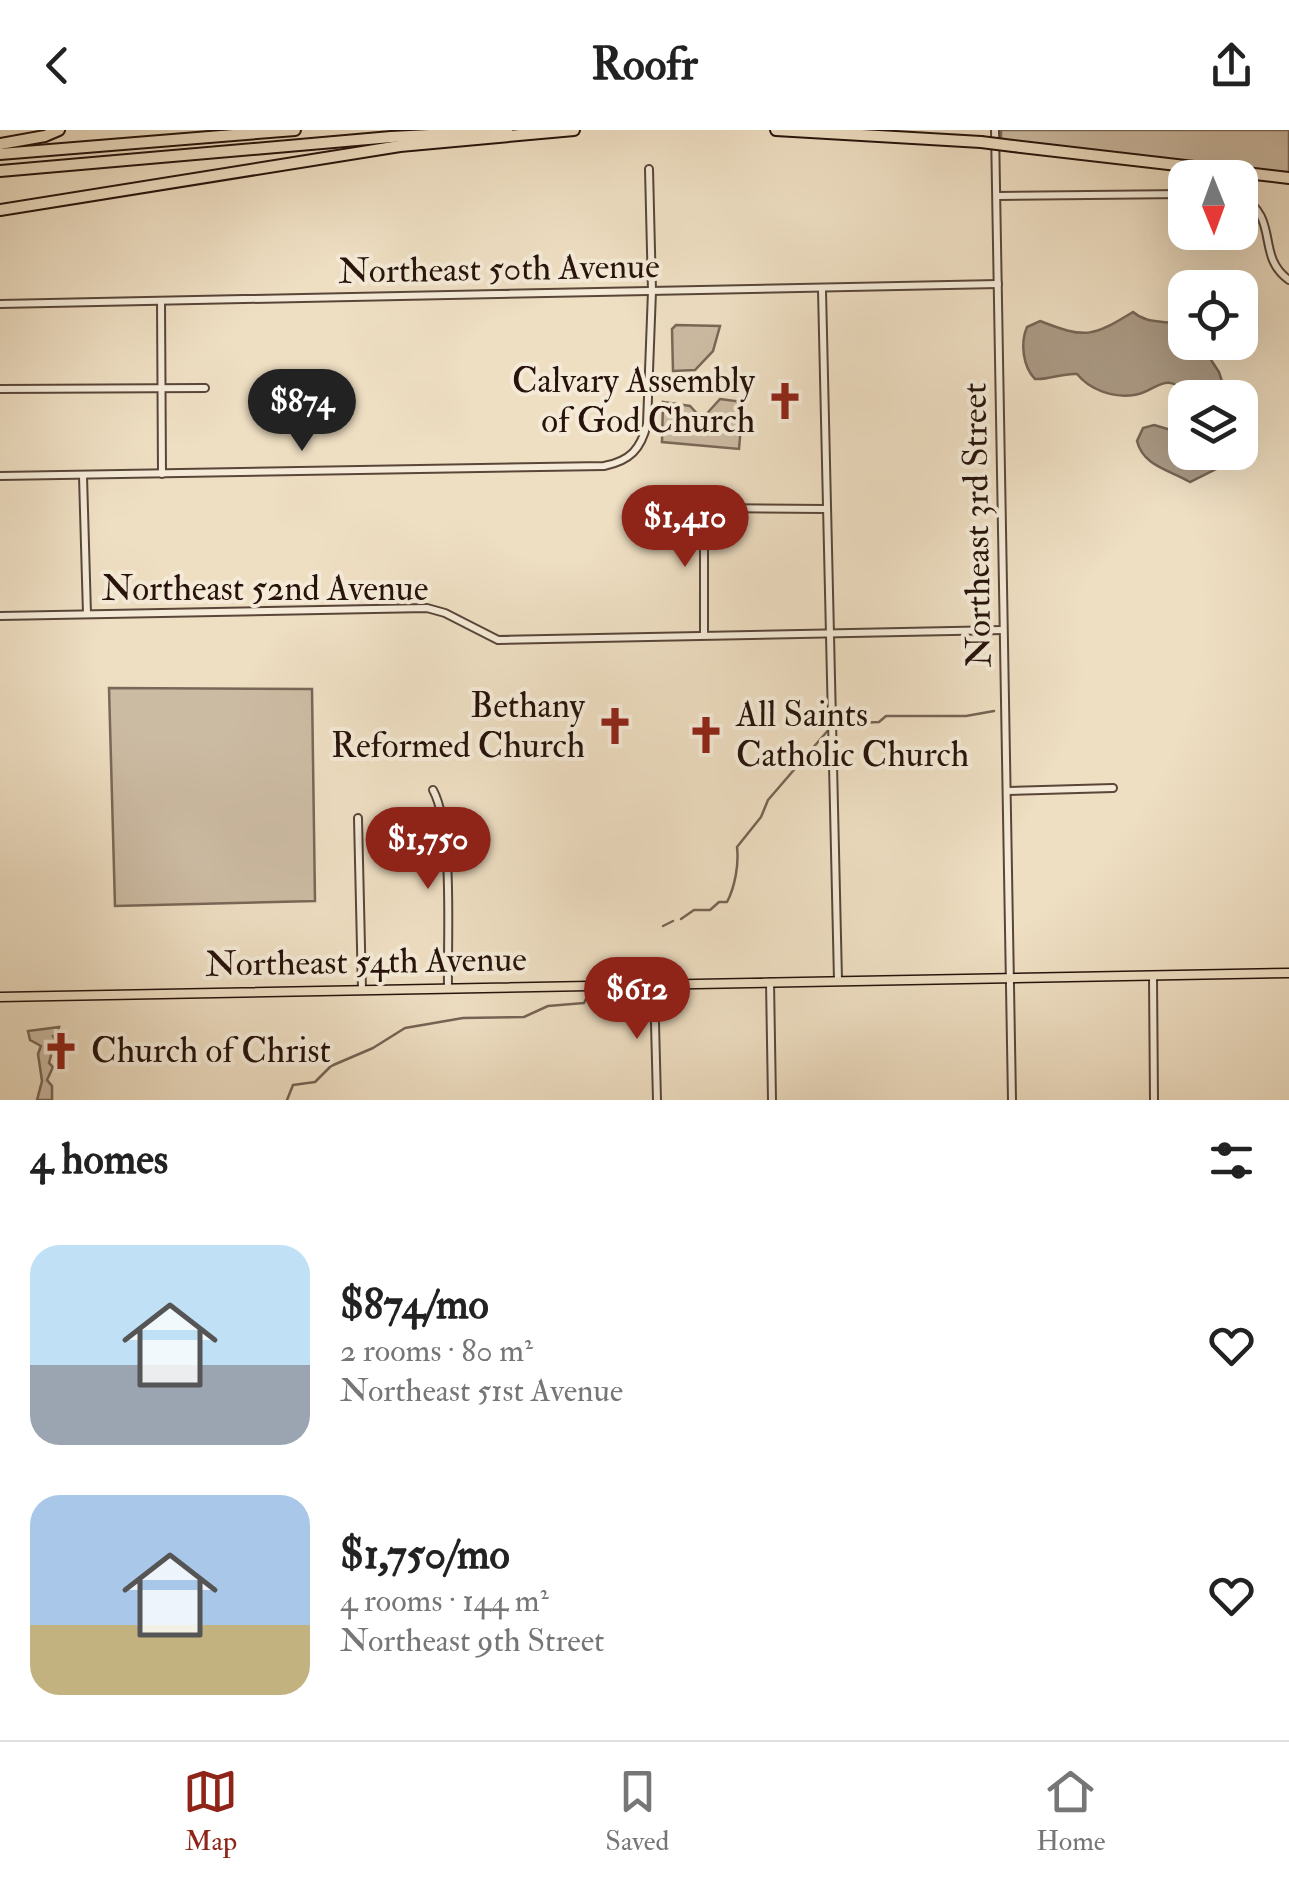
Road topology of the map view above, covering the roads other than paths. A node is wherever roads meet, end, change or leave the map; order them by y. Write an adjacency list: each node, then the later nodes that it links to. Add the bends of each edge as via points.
1 (59, 130): 6 (highway)
2 (295, 130): 7 (highway)
3 (574, 130): 9 (highway, via 392,137); 13 (highway, via 352,153)
4 (776, 130): 10 (highway, bridge, via 981,142)
5 (995, 130): 12 (street, Northeast 3rd Street)
6 (0, 144)
7 (0, 154)
8 (649, 169): 18 (street)
9 (0, 171)
10 (1289, 178)
11 (1168, 194): 12 (street)
12 (997, 196): 16 (street, Northeast 3rd Street)
13 (0, 210)
14 (1258, 210): 15 (street, via 1273,264)
15 (1289, 280)
16 (998, 284): 17 (street, Northeast 50th Avenue); 30 (street, Northeast 3rd Street)
17 (822, 290): 18 (street, Northeast 50th Avenue); 27 (street)
18 (652, 291): 19 (street, Northeast 50th Avenue); 24 (street, via 645,435 628,459 604,466)
19 (162, 301): 20 (street, Northeast 50th Avenue); 21 (street)
20 (0, 304)
21 (161, 388): 22 (street); 23 (street); 24 (street)
22 (205, 388)
23 (0, 389)
24 (162, 474): 26 (street)
25 (0, 476): 26 (street)
26 (83, 476): 28 (street)
27 (826, 510): 31 (street); 32 (street, via 704,511)
28 (86, 614): 29 (street, Northeast 52nd Avenue); 32 (street, Northeast 52nd Avenue, via 427,608 498,640)
29 (0, 616)
30 (1003, 630): 31 (street, Northeast 52nd Avenue); 35 (street, Northeast 3rd Street)
31 (829, 634): 32 (street, Northeast 52nd Avenue); 40 (street)
32 (704, 636)
33 (1114, 788): 35 (street)
34 (433, 790): 43 (street, via 445,837)
35 (1007, 791): 39 (street, Northeast 3rd Street)
36 (358, 818): 44 (street)
37 (1289, 974): 38 (main road, Northeast 54th Avenue)
38 (1152, 976): 39 (main road, Northeast 54th Avenue); 49 (street)
39 (1010, 979): 40 (main road, Northeast 54th Avenue); 48 (street, Northeast 3rd Street)
40 (838, 980): 41 (main road, Northeast 54th Avenue)
41 (770, 982): 42 (main road, Northeast 54th Avenue); 47 (street)
42 (654, 984): 43 (main road, Northeast 54th Avenue); 46 (street)
43 (448, 988): 44 (main road, Northeast 54th Avenue)
44 (362, 990): 45 (main road, Northeast 54th Avenue)
45 (0, 997)
46 (657, 1100)
47 (772, 1100)
48 (1012, 1100)
49 (1154, 1100)

